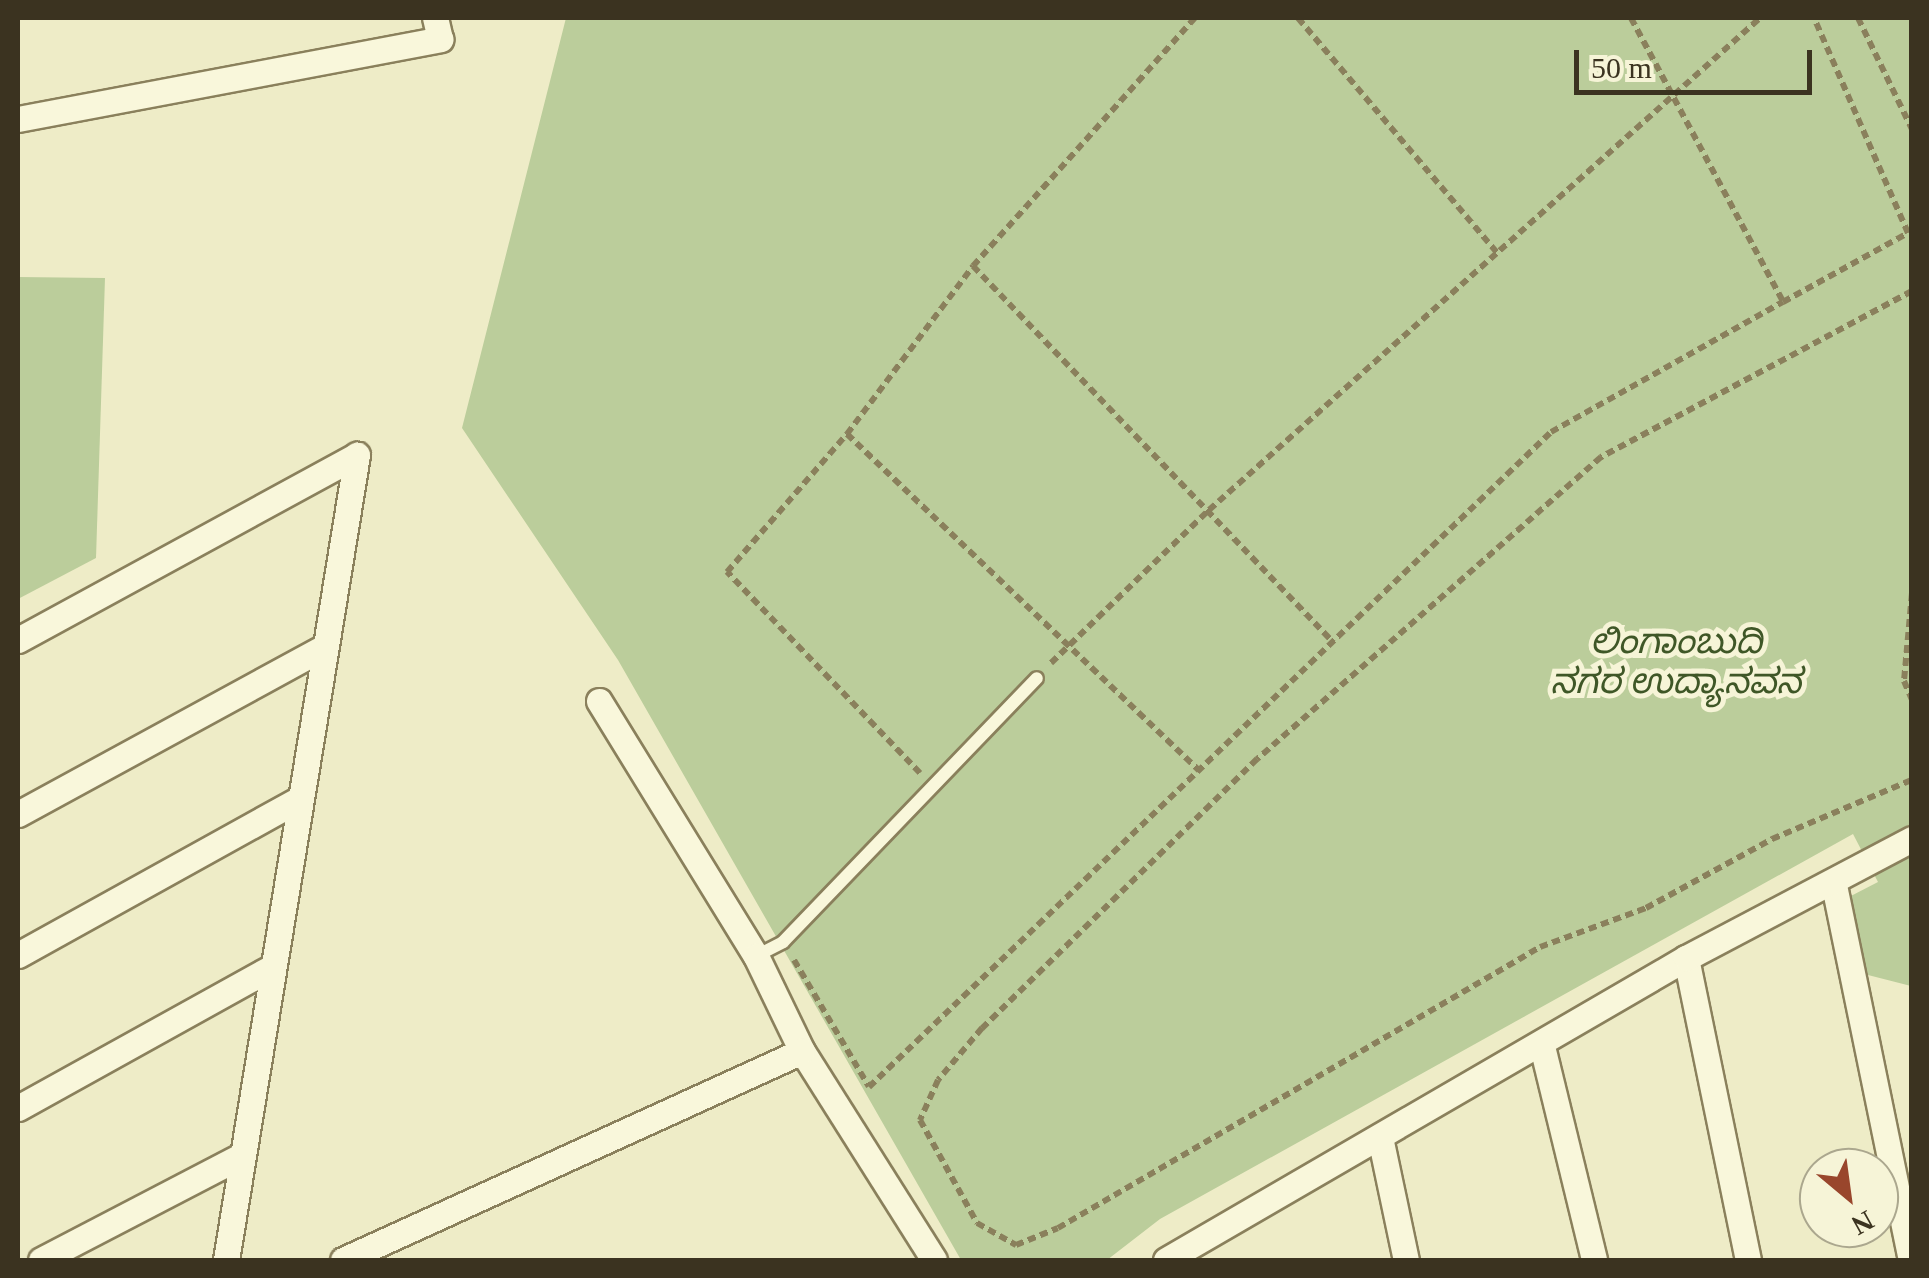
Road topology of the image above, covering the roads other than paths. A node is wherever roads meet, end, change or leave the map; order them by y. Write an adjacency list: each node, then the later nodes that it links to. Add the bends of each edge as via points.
1 (435, 18): 2 (street, via 440,39)
2 (18, 119)
3 (18, 640): 4 (street, via 357,455)
4 (323, 648): 7 (street); 8 (street)
5 (1036, 678): 12 (lane, via 783,942)
6 (599, 701): 12 (street)
7 (298, 800): 11 (street); 14 (street)
8 (18, 814)
9 (1900, 845): 10 (street)
10 (1844, 878): 13 (street); 28 (street)
11 (18, 955)
12 (756, 956): 16 (street)
13 (1686, 958): 15 (street); 27 (street)
14 (269, 969): 17 (street); 19 (street)
15 (1542, 1046): 18 (street); 26 (street)
16 (802, 1051): 23 (street); 24 (street)
17 (18, 1108)
18 (1380, 1137): 20 (street); 25 (street)
19 (241, 1156): 21 (street); 22 (street)
20 (1170, 1259)
21 (40, 1260)
22 (226, 1260)
23 (343, 1260)
24 (934, 1260)
25 (1406, 1260)
26 (1594, 1260)
27 (1748, 1260)
28 (1911, 1260)

